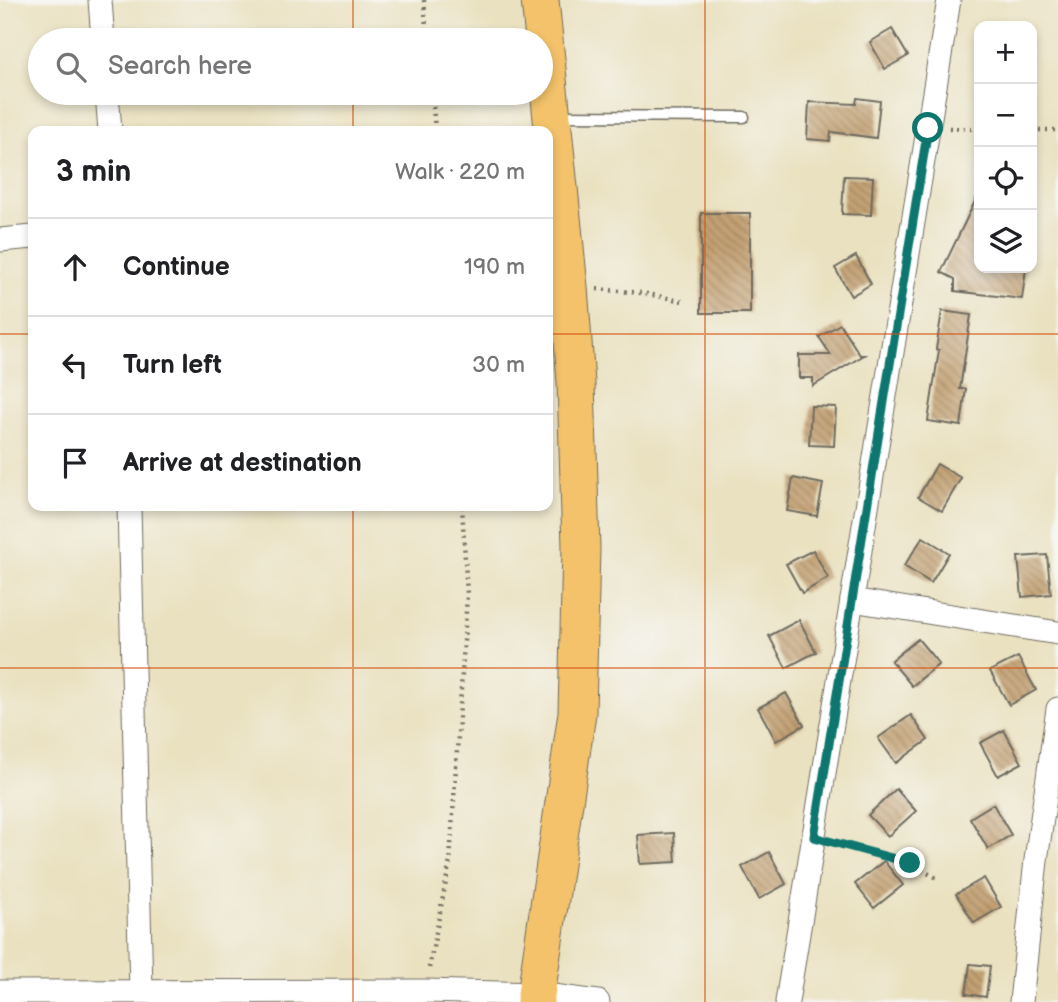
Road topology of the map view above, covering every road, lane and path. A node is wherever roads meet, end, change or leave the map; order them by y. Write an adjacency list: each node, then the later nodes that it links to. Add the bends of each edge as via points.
1 (100, 0): 5 (street)
2 (424, 0): 6 (path)
3 (540, 0): 7 (main road)
4 (949, 0): 25 (street)
5 (102, 28)
6 (426, 28)
7 (543, 28)
8 (108, 105): 13 (street)
9 (433, 105): 14 (path)
10 (551, 105): 11 (main road)
11 (552, 116): 12 (lane); 15 (main road)
12 (744, 117)
13 (110, 126)
14 (435, 126)
15 (553, 126)
16 (553, 126): 21 (main road)
17 (1037, 130): 18 (path)
18 (1058, 130)
19 (28, 237): 20 (street)
20 (0, 240)
21 (569, 287): 22 (path, via 642,293); 33 (main road, via 581,548 577,713)
22 (683, 302)
23 (129, 511): 30 (street)
24 (461, 511): 31 (path, via 467,595 450,861)
25 (852, 600): 26 (street); 28 (street)
26 (1058, 633)
27 (1058, 709): 36 (street)
28 (814, 837): 29 (path, via 910,863); 35 (street)
29 (939, 879)
30 (141, 991): 31 (street); 32 (street)
31 (425, 991): 33 (street)
32 (0, 992)
33 (537, 998): 34 (street)
34 (598, 1002)
35 (787, 1002)
36 (1021, 1002)

